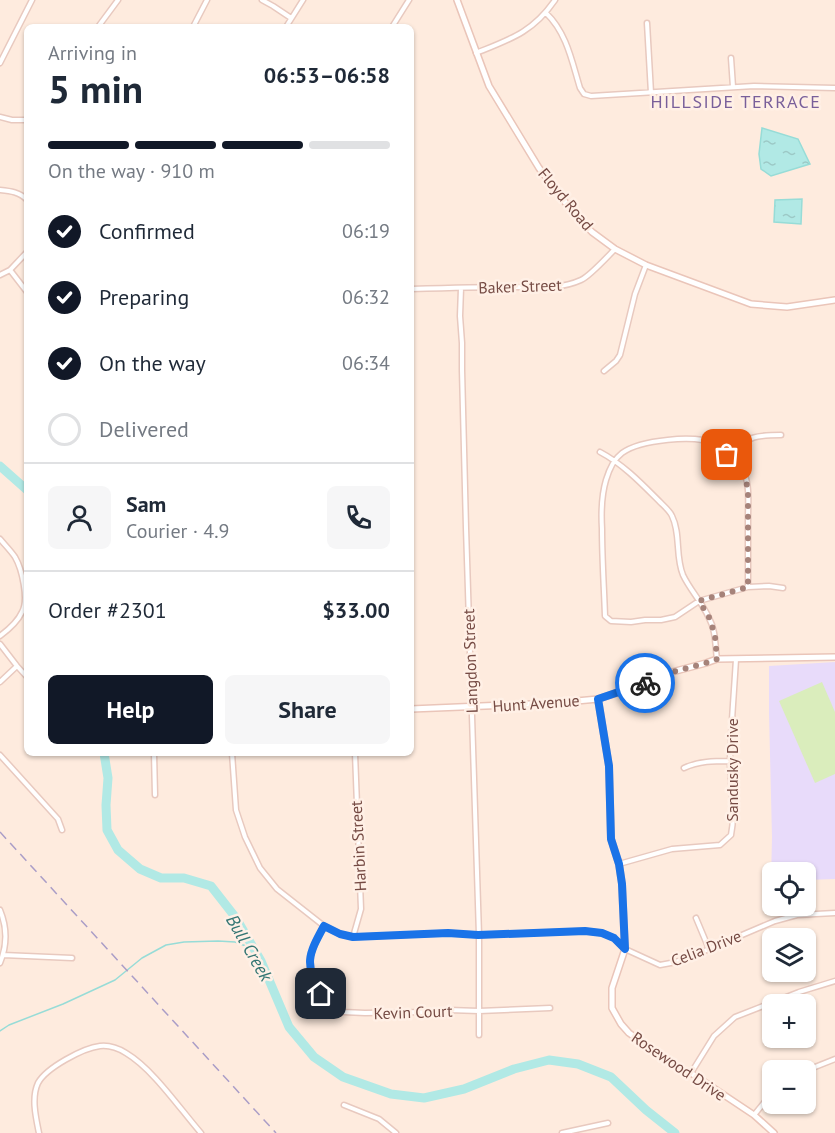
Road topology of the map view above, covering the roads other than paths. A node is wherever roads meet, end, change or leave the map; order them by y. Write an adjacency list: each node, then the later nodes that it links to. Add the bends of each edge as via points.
1 (32, 0): 18 (street)
2 (118, 0): 12 (street)
3 (207, 0): 13 (street)
4 (262, 0): 10 (street)
5 (303, 0): 10 (street)
6 (409, 0): 15 (street)
7 (457, 0): 16 (street, Floyd Road)
8 (555, 0): 9 (street)
9 (546, 13): 16 (street, via 522,33); 21 (street, via 560,28 584,94)
10 (291, 18): 14 (street)
11 (647, 23): 21 (street)
12 (100, 24)
13 (195, 24)
14 (288, 24)
15 (394, 24)
16 (476, 53): 26 (street, Floyd Road, via 489,86 539,168 575,215)
17 (731, 58): 19 (street)
18 (0, 63)
19 (733, 87): 20 (street); 21 (street)
20 (835, 88)
21 (651, 93)
22 (0, 117): 23 (street)
23 (24, 120)
24 (0, 190): 25 (street)
25 (24, 197)
26 (615, 249): 28 (street, Floyd Road); 32 (street, Baker Street, via 584,278 569,285)
27 (24, 255): 29 (street)
28 (646, 265): 34 (street, Floyd Road, via 752,304 787,307); 35 (street, via 620,355)
29 (10, 270): 30 (street); 31 (street)
30 (0, 275)
31 (24, 288)
32 (461, 288): 33 (street, Baker Street); 55 (street, Langdon Street)
33 (414, 289)
34 (835, 300)
35 (604, 371)
36 (781, 435): 38 (street, via 758,435)
37 (600, 452): 39 (street)
38 (727, 455): 39 (street, via 716,445 700,440 676,440 637,446); 41 (street, via 744,472 748,490)
39 (615, 460): 44 (street, via 672,515 681,571); 44 (street, via 601,499 605,616 611,621 661,620 675,617)
40 (0, 539): 43 (street, via 19,566)
41 (748, 587): 42 (street); 44 (street)
42 (783, 588)
43 (24, 593)
44 (699, 601): 49 (street, via 713,627)
45 (24, 606): 46 (street)
46 (0, 636)
47 (0, 644): 51 (street)
48 (835, 657): 50 (street, Hunt Avenue)
49 (717, 659): 50 (street, Hunt Avenue); 54 (street, Hunt Avenue)
50 (736, 659): 61 (street, Sandusky Drive)
51 (17, 666): 52 (street); 53 (street)
52 (24, 673)
53 (0, 682)
54 (598, 699): 55 (street, Hunt Avenue); 65 (street, Rosewood Drive, via 609,766 611,839)
55 (472, 707): 56 (street, Hunt Avenue); 70 (street, Langdon Street)
56 (414, 709)
57 (0, 755): 64 (street, via 58,819)
58 (154, 756): 63 (street)
59 (232, 756): 69 (street, Celia Drive, via 236,810 260,868 277,889)
60 (354, 756): 71 (street, Harbin Street, via 361,909)
61 (730, 761): 62 (street, via 694,763); 65 (street, Sandusky Drive, via 731,835 720,844 672,849)
62 (684, 768)
63 (155, 795)
64 (62, 830)
65 (619, 864): 72 (street, Rosewood Drive)
66 (0, 910): 74 (street, via 6,930)
67 (835, 914): 73 (street, Celia Drive, via 797,915 775,921)
68 (696, 918): 73 (street)
69 (324, 926): 71 (street, Celia Drive); 79 (street, Kevin Court, via 309,967 321,994 343,1012)
70 (478, 935): 71 (street, Celia Drive); 72 (street, Celia Drive, via 585,931 614,938); 79 (street, Langdon Street)
71 (353, 937)
72 (625, 949): 73 (street, Celia Drive, via 660,965); 83 (street, Rosewood Drive, via 612,988 612,1008 629,1033)
73 (709, 949)
74 (3, 955): 75 (street); 76 (street)
75 (72, 958)
76 (0, 963)
77 (835, 981): 83 (street, via 735,1017 714,1036)
78 (550, 1008): 79 (street, Kevin Court)
79 (479, 1011): 80 (street, Langdon Street)
80 (479, 1035)
81 (835, 1059): 82 (street)
82 (816, 1067)
83 (691, 1073): 86 (street, Rosewood Drive)
84 (344, 1105): 90 (street, via 379,1119)
85 (762, 1105): 86 (street)
86 (754, 1115): 92 (street, Rosewood Drive)
87 (608, 1123): 91 (street)
88 (39, 1133): 89 (street, via 34,1098 40,1080 62,1061 106,1046 125,1052 145,1067)
89 (201, 1133)
90 (396, 1133)
91 (562, 1133)
92 (774, 1133)

